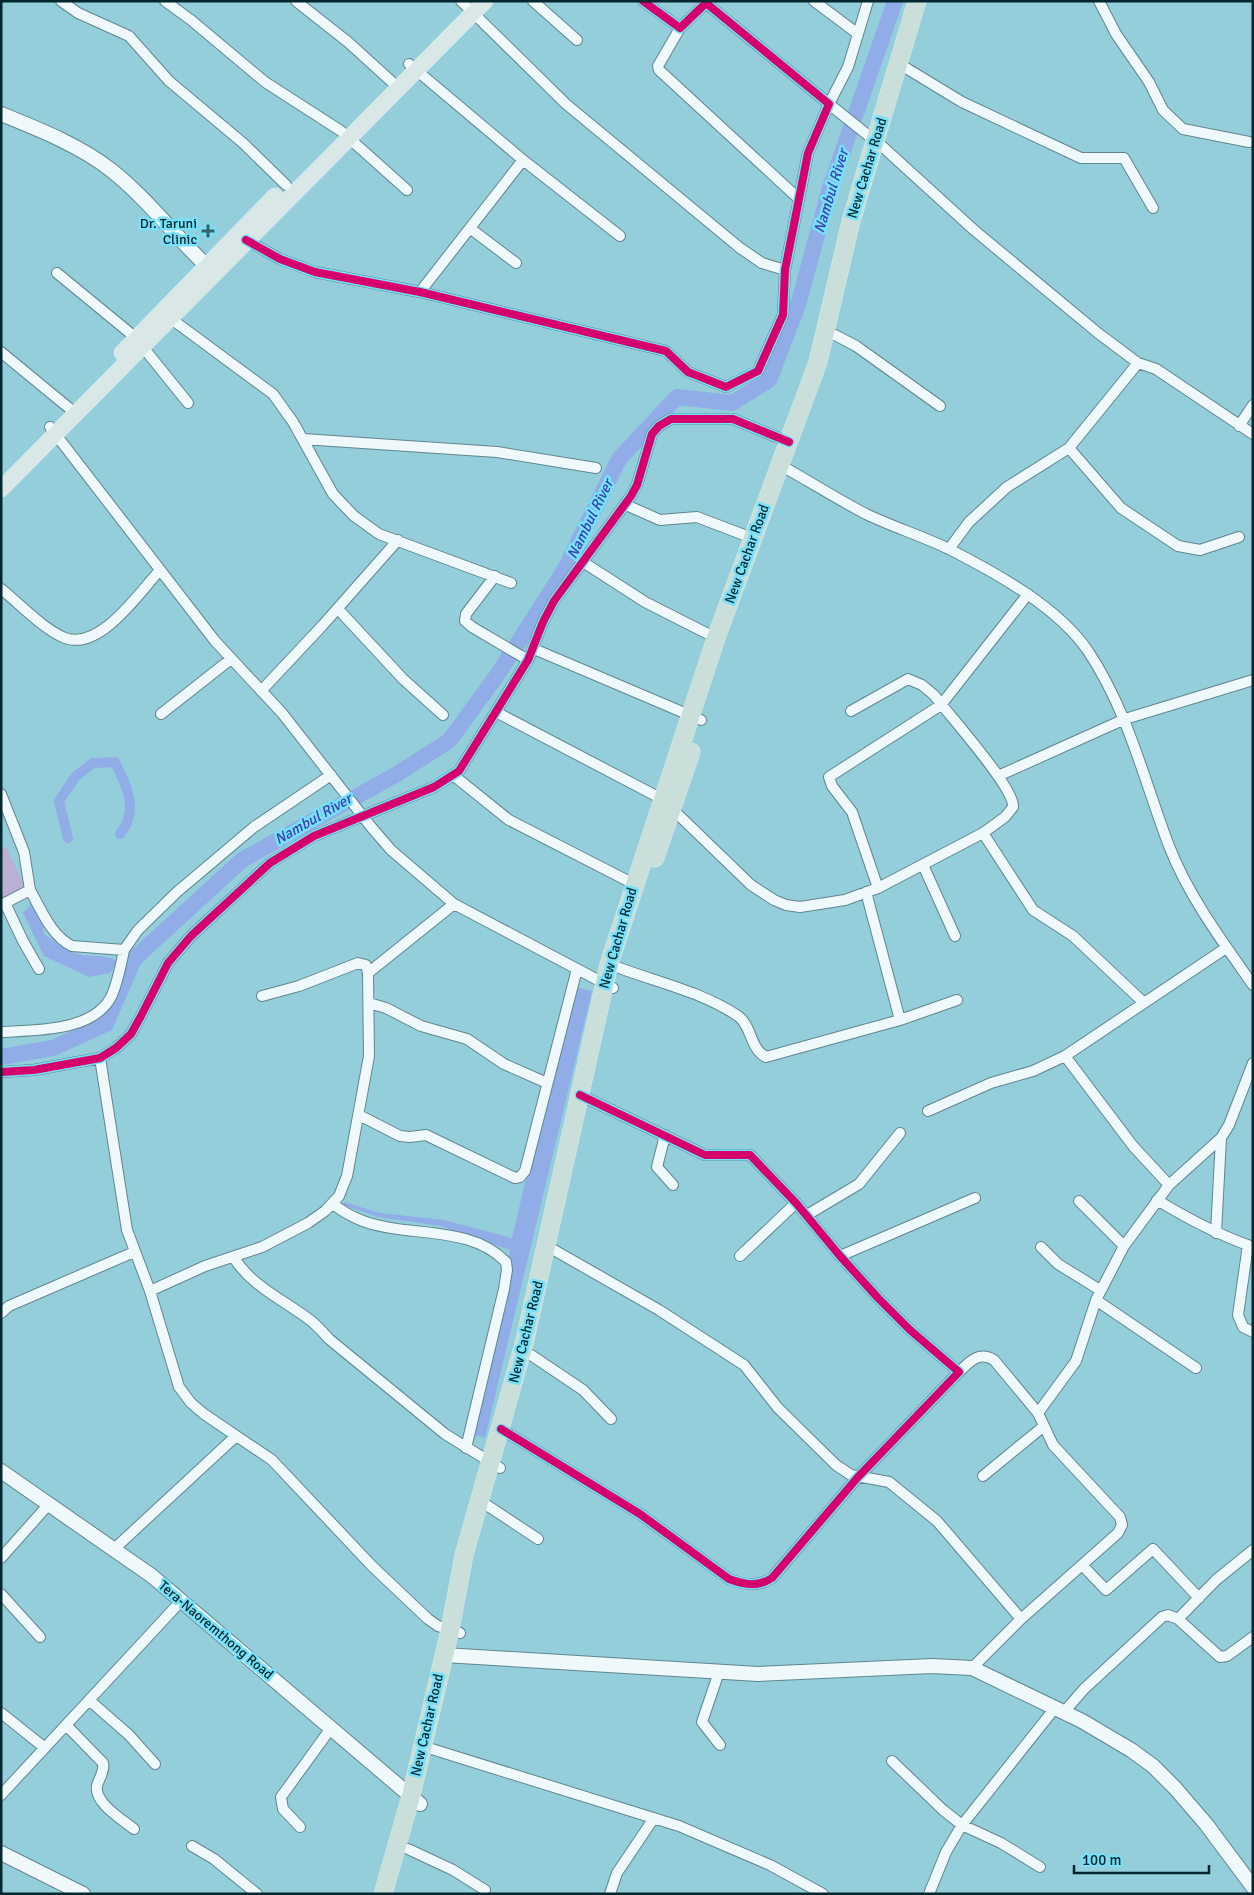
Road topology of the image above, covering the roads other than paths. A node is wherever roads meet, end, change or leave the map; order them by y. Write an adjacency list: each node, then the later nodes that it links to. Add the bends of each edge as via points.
1 (61, 1): 26 (street, via 78,13 129,36 170,81 243,142)
2 (165, 1): 22 (street, via 265,82)
3 (296, 1): 19 (street)
4 (485, 1): 13 (main road)
5 (533, 1): 16 (street)
6 (643, 1): 14 (street)
7 (814, 1): 15 (street)
8 (868, 1): 15 (street)
9 (918, 1): 24 (highway, New Cachar Road)
10 (927, 1): 18 (highway, New Cachar Road)
11 (1099, 1): 23 (street, via 1163,110 1183,129)
12 (706, 2): 14 (street); 20 (street)
13 (468, 6): 17 (main road); 35 (street, via 566,104 740,248 762,263)
14 (680, 28): 28 (street, via 658,66 659,70)
15 (858, 34): 20 (street, via 848,67)
16 (577, 40)
17 (412, 67): 19 (main road); 22 (main road); 25 (street)
18 (906, 68): 24 (highway, New Cachar Road); 29 (street, via 962,102 1082,158 1124,158)
19 (392, 82): 22 (main road)
20 (829, 104): 24 (street); 28 (street, via 808,153)
21 (3, 117): 34 (street, via 87,154 110,169)
22 (344, 134): 26 (main road); 27 (street); 32 (main road)
23 (1249, 142)
24 (879, 144): 39 (highway, New Cachar Road); 42 (street, via 974,230); 51 (highway, New Cachar Road, via 851,221 818,362)
25 (523, 160): 30 (street); 31 (street)
26 (286, 185): 34 (main road)
27 (407, 190)
28 (799, 199): 35 (street)
29 (1153, 208)
30 (471, 229): 33 (street); 37 (street)
31 (620, 236)
32 (246, 240): 34 (main road); 37 (street, via 301,268)
33 (516, 263)
34 (210, 269): 38 (main road); 40 (main road)
35 (785, 270): 37 (street, via 783,315 758,371 726,387 688,372 666,351)
36 (57, 273): 40 (street)
37 (420, 292)
38 (170, 318): 40 (main road); 50 (street, via 264,386 282,405)
39 (835, 335): 45 (street, via 856,346); 54 (highway, New Cachar Road)
40 (139, 342): 43 (street); 46 (main road); 48 (main road)
41 (1, 352): 46 (street)
42 (1138, 363): 47 (street, via 1156,369); 52 (street)
43 (188, 403)
44 (1253, 405): 47 (street)
45 (940, 406)
46 (70, 408): 48 (main road)
47 (1239, 426): 49 (street)
48 (53, 430): 55 (main road); 56 (main road); 63 (street)
49 (1253, 434)
50 (303, 439): 53 (street, via 497,452); 60 (street, via 333,494 367,527)
51 (789, 442): 54 (highway, New Cachar Road); 57 (street, via 733,419 671,420 652,434 637,485)
52 (1069, 448): 58 (street, via 1121,508 1178,546 1200,550); 61 (street, via 1007,488 969,522)
53 (596, 468)
54 (785, 468): 59 (highway, New Cachar Road); 61 (street, via 866,514); 69 (highway, New Cachar Road)
55 (1, 474)
56 (1, 489)
57 (626, 505): 59 (street, via 660,520 697,517); 62 (street)
58 (1239, 537)
59 (752, 538): 69 (highway, New Cachar Road)
60 (398, 540): 64 (street); 68 (street)
61 (949, 549): 67 (street)
62 (583, 562): 70 (street, via 645,602); 71 (street, via 554,600)
63 (160, 570): 66 (street, via 108,626 93,637 83,639 72,640 56,632); 73 (street)
64 (494, 576): 65 (street); 72 (street, via 466,614 465,621)
65 (511, 583)
66 (1, 589)
67 (1028, 594): 76 (street); 82 (street, via 1088,651)
68 (338, 609): 75 (street); 80 (street, via 403,679)
69 (730, 618): 70 (highway, New Cachar Road); 81 (highway, New Cachar Road)
70 (716, 638): 81 (highway, New Cachar Road)
71 (534, 649): 72 (street); 81 (street)
72 (526, 658): 78 (street)
73 (230, 660): 75 (street); 79 (street)
74 (1253, 680): 82 (street)
75 (261, 691): 83 (street)
76 (941, 705): 77 (street, via 922,685 908,678); 85 (street); 92 (street, via 830,777 832,786 852,812)
77 (851, 711)
78 (496, 712): 84 (street, via 474,750); 87 (street)
79 (161, 714)
80 (443, 715)
81 (696, 718): 87 (highway, New Cachar Road)
82 (1125, 719): 85 (street); 98 (street, via 1169,846)
83 (331, 775): 88 (street); 99 (street, via 254,827 177,892 138,930)
84 (453, 775): 88 (street, via 434,787); 91 (street, via 509,820)
85 (998, 776): 89 (street, via 1012,797 1013,807 1006,817)
86 (1, 794): 93 (street, via 24,852)
87 (667, 804): 91 (highway, New Cachar Road); 94 (street, via 751,885 774,900 800,907 845,900); 100 (highway, New Cachar Road)
88 (359, 811): 96 (street, via 395,853); 113 (street, via 288,850 192,936 168,963 131,1034)
89 (983, 833): 90 (street); 108 (street, via 1033,910 1072,936)
90 (923, 865): 92 (street); 97 (street)
91 (634, 884): 100 (highway, New Cachar Road)
92 (878, 888): 94 (street)
93 (30, 890): 95 (street); 99 (street, via 45,917 66,943)
94 (866, 892): 110 (street)
95 (3, 904): 101 (street)
96 (454, 904): 102 (street); 103 (street)
97 (955, 936)
98 (1226, 948): 104 (street); 108 (street)
99 (124, 950): 111 (street, via 112,995 95,1013 53,1029)
100 (613, 965): 105 (highway, New Cachar Road); 110 (street, via 683,989 738,1017 758,1050 766,1057)
101 (40, 969)
102 (577, 969): 105 (street); 116 (street)
103 (368, 973): 106 (street, via 366,965 358,963 299,986); 109 (street)
104 (1253, 985)
105 (608, 986): 117 (highway, New Cachar Road)
106 (262, 996)
107 (957, 1000): 110 (street)
108 (1143, 1002): 112 (street)
109 (369, 1003): 116 (street, via 421,1026 466,1039 504,1064); 119 (street, via 369,1056)
110 (900, 1020)
111 (1, 1032)
112 (1065, 1056): 118 (street, via 1033,1071 991,1083); 124 (street, via 1133,1146)
113 (100, 1058): 115 (street, via 34,1070); 136 (street, via 127,1230)
114 (1253, 1063): 122 (street)
115 (1, 1072)
116 (547, 1084): 119 (street, via 525,1171 518,1178 426,1135 400,1136)
117 (584, 1096): 121 (street); 135 (highway, New Cachar Road)
118 (928, 1111)
119 (359, 1115): 129 (street, via 345,1185)
120 (900, 1133): 130 (street, via 859,1184)
121 (665, 1135): 123 (street, via 658,1167); 128 (street, via 705,1155 750,1155)
122 (1221, 1138): 124 (street); 131 (street)
123 (673, 1185)
124 (1169, 1185): 126 (street)
125 (975, 1198): 138 (street)
126 (1157, 1200): 131 (street); 132 (street)
127 (1079, 1201): 132 (street)
128 (796, 1202): 130 (street); 137 (street)
129 (333, 1204): 139 (street, via 308,1223); 154 (street, via 364,1221 464,1239 484,1246 506,1262 504,1289)
130 (807, 1215): 138 (street)
131 (1216, 1233): 133 (street)
132 (1124, 1246): 141 (street)
133 (1250, 1246): 145 (street, via 1238,1315 1243,1327)
134 (1041, 1247): 141 (street)
135 (551, 1249): 146 (highway, New Cachar Road); 152 (highway, New Cachar Road); 158 (street, via 659,1310 744,1365 778,1408 836,1465)
136 (134, 1252): 140 (street); 143 (street)
137 (740, 1256)
138 (840, 1256): 148 (street, via 910,1330)
139 (234, 1258): 140 (street, via 205,1266); 154 (street, via 259,1286 312,1321 430,1422)
140 (150, 1291): 153 (street, via 179,1387 191,1403)
141 (1098, 1295): 147 (street); 149 (street, via 1076,1361)
142 (1, 1298): 143 (street)
143 (9, 1306): 144 (street)
144 (1, 1314)
145 (1253, 1332)
146 (531, 1355): 150 (street, via 583,1390); 152 (highway, New Cachar Road)
147 (1196, 1368)
148 (959, 1372): 149 (street, via 979,1356 990,1358); 158 (street)
149 (1038, 1413): 151 (street)
150 (611, 1419)
151 (1044, 1426): 157 (street); 165 (street, via 1056,1448 1120,1517 1122,1525 1118,1533)
152 (505, 1432): 155 (highway, New Cachar Road); 158 (street, via 640,1514 730,1579 747,1585 763,1584 772,1578)
153 (235, 1437): 162 (street); 171 (street, via 272,1460 416,1609 433,1623)
154 (466, 1448): 155 (street)
155 (495, 1465): 159 (highway, New Cachar Road)
156 (1, 1470): 160 (street, Tera-Naoremthong Road)
157 (983, 1476)
158 (858, 1477): 169 (street, via 889,1482 924,1510)
159 (483, 1502): 161 (street); 171 (highway, New Cachar Road, via 464,1555)
160 (49, 1504): 162 (street, Tera-Naoremthong Road); 164 (street)
161 (538, 1539)
162 (114, 1549): 168 (street, Tera-Naoremthong Road)
163 (1253, 1550): 167 (street, via 1216,1580)
164 (1, 1558)
165 (1082, 1565): 167 (street, via 1106,1590 1153,1549); 169 (street)
166 (1, 1594): 172 (street)
167 (1200, 1598): 170 (street)
168 (182, 1600): 177 (street); 181 (street, Tera-Naoremthong Road)
169 (1021, 1619): 175 (street)
170 (1178, 1619): 173 (street, via 1220,1657 1228,1656); 178 (street, via 1168,1615 1156,1621)
171 (455, 1632): 174 (highway, New Cachar Road)
172 (40, 1637)
173 (1253, 1638)
174 (450, 1655): 176 (street); 183 (highway, New Cachar Road)
175 (972, 1668): 176 (street, via 932,1666 758,1674); 178 (street)
176 (719, 1672): 182 (street, via 702,1722)
177 (89, 1700): 180 (street); 186 (street, via 129,1735)
178 (1060, 1710): 190 (street); 197 (street, via 1131,1750 1158,1772 1206,1824)
179 (1, 1713): 184 (street)
180 (67, 1726): 184 (street); 192 (street, via 102,1763 103,1771 97,1786 100,1797)
181 (331, 1728): 188 (street, Tera-Naoremthong Road); 191 (street, via 281,1797 283,1809)
182 (720, 1745)
183 (428, 1747): 188 (highway, New Cachar Road); 189 (street)
184 (45, 1748): 187 (street)
185 (892, 1760): 190 (street)
186 (155, 1764)
187 (1, 1795)
188 (416, 1800): 194 (highway, New Cachar Road); 201 (highway, New Cachar Road)
189 (654, 1818): 203 (street, via 617,1873); 204 (street, via 736,1850)
190 (962, 1825): 196 (street, via 1001,1843); 205 (street, via 946,1852)
191 (300, 1827)
192 (134, 1829)
193 (192, 1846): 200 (street, via 214,1859)
194 (408, 1849): 198 (street, via 453,1870); 202 (highway, New Cachar Road)
195 (1, 1853): 199 (street)
196 (1040, 1867)
197 (1253, 1887)
198 (485, 1890)
199 (83, 1894)
200 (257, 1894)
201 (383, 1894)
202 (394, 1894)
203 (610, 1894)
204 (822, 1894)
205 (929, 1894)

